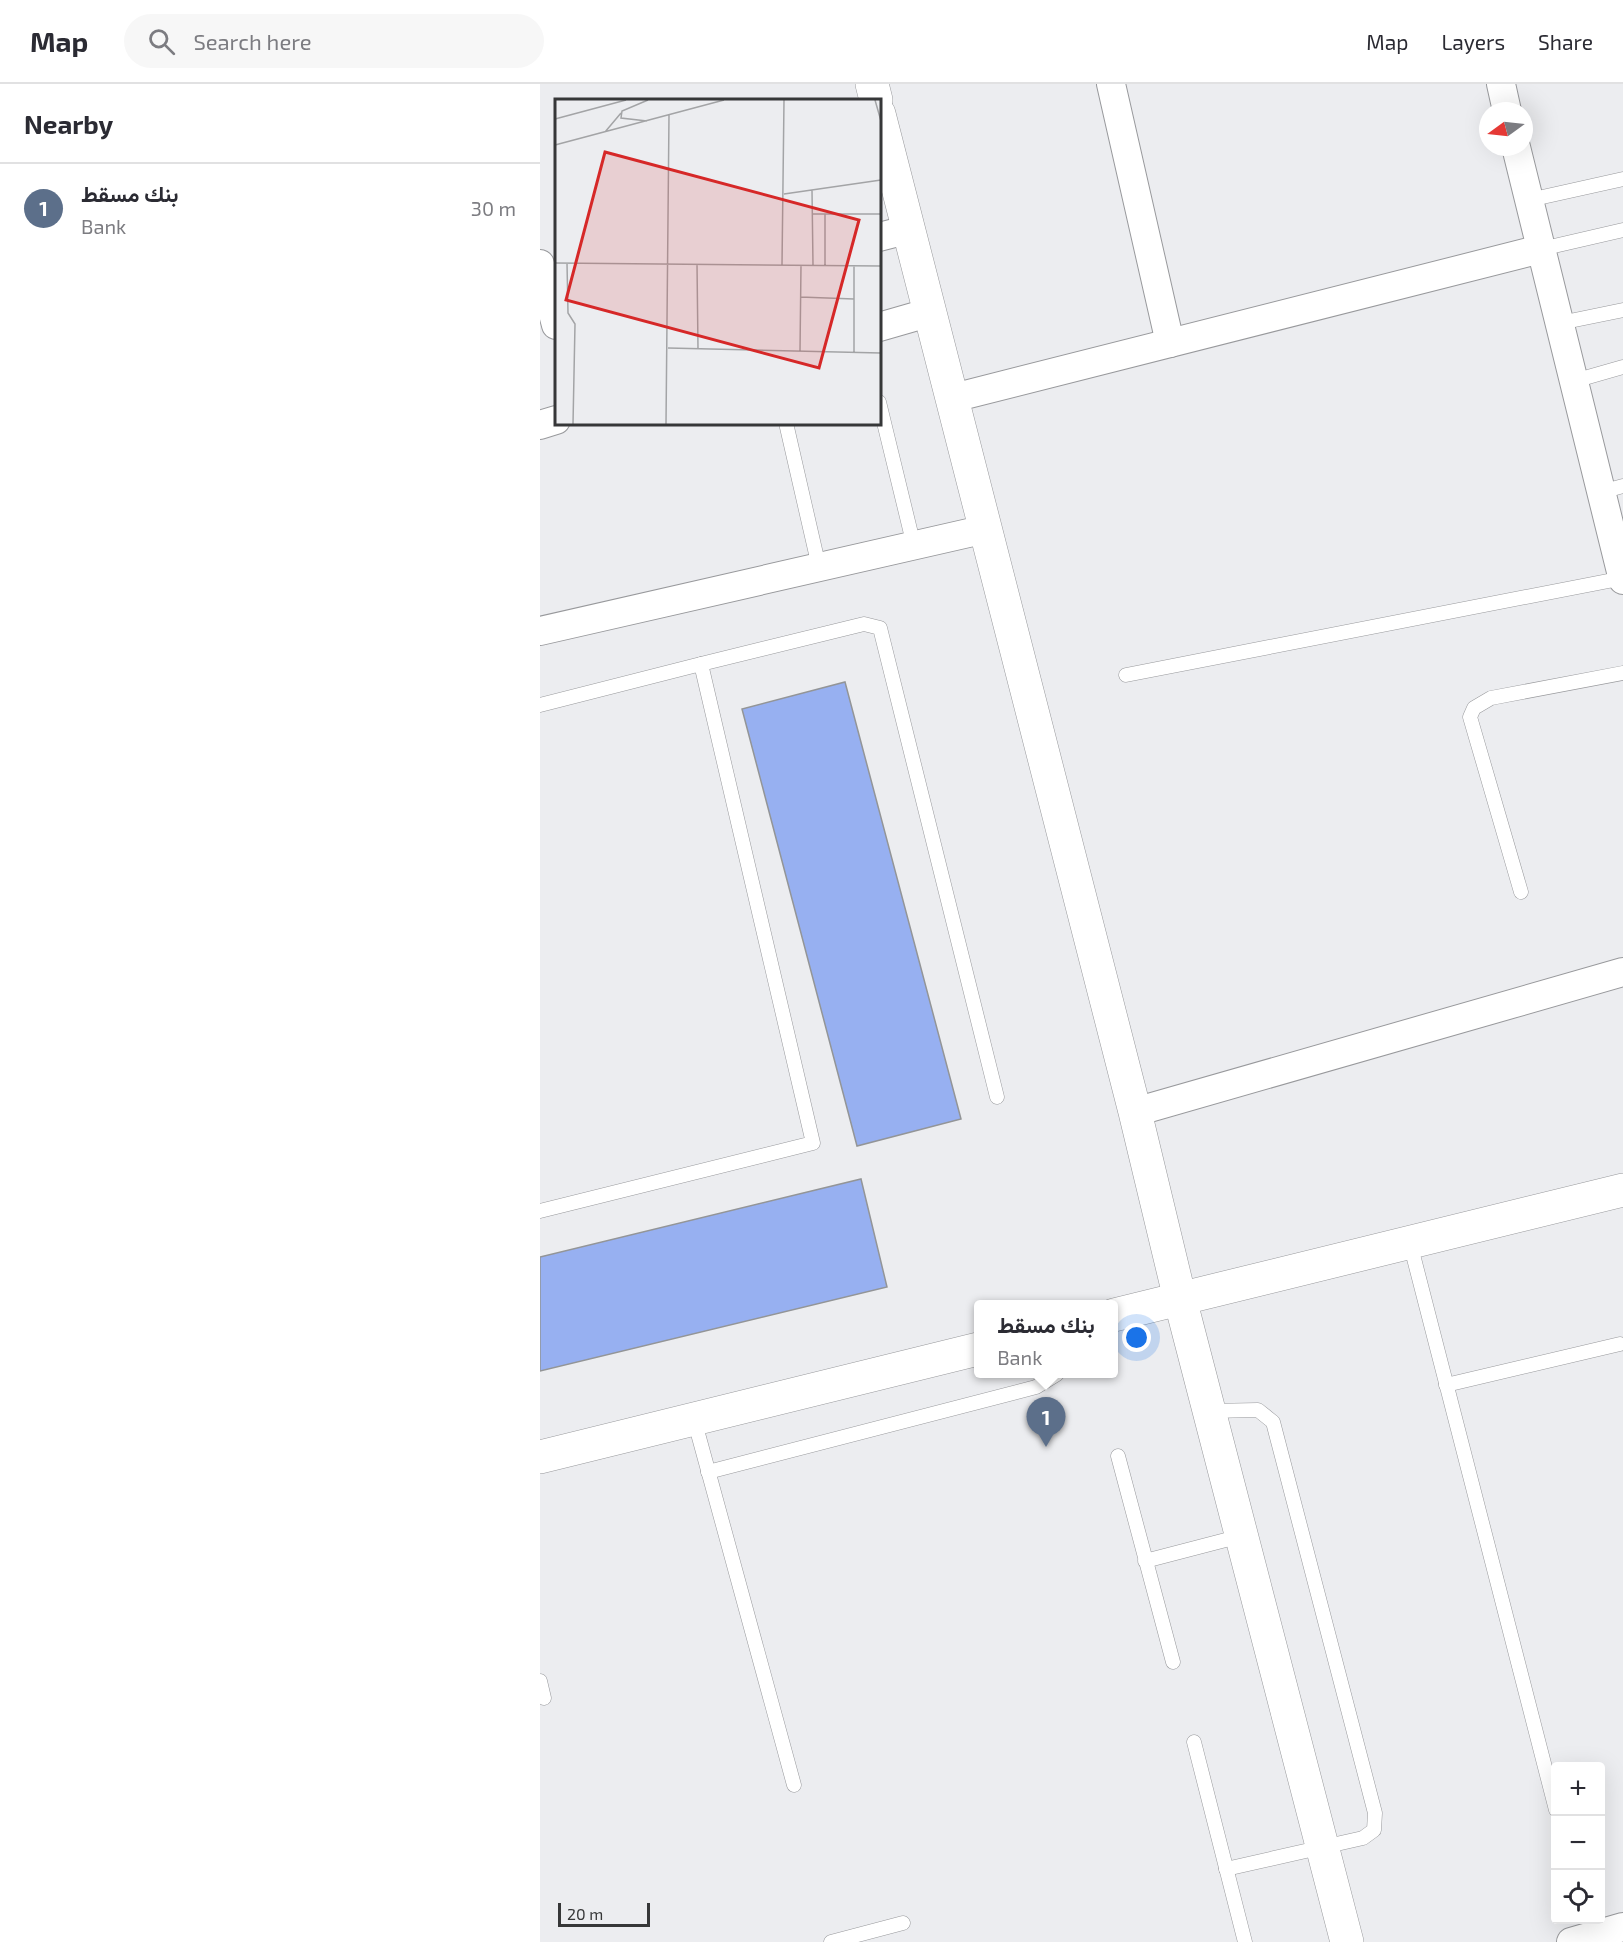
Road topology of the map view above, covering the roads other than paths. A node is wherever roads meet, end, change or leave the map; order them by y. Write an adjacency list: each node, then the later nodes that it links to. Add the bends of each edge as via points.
1 (872, 84): 4 (street)
2 (1111, 84): 19 (street)
3 (1501, 84): 5 (street)
4 (876, 99)
5 (1505, 102)
6 (880, 122): 11 (street)
7 (1518, 156): 9 (street)
8 (1623, 179): 9 (lane)
9 (1529, 200): 12 (street)
10 (1623, 230): 12 (lane)
11 (894, 233): 15 (street)
12 (1541, 249): 17 (street); 19 (street)
13 (540, 264): 16 (street)
14 (1623, 310): 17 (lane)
15 (931, 312): 18 (street); 22 (street)
16 (555, 320)
17 (1560, 324): 21 (street)
18 (880, 327)
19 (1170, 343): 22 (street)
20 (1623, 367): 21 (lane)
21 (1574, 381): 27 (street)
22 (953, 398): 28 (street)
23 (880, 406): 29 (lane)
24 (555, 420): 26 (street)
25 (786, 424): 30 (lane)
26 (540, 425)
27 (1612, 489): 31 (street)
28 (986, 529): 29 (street); 40 (street)
29 (914, 546): 30 (street)
30 (819, 567): 32 (street)
31 (1623, 579): 35 (lane)
32 (540, 631)
33 (701, 664): 36 (lane); 39 (lane, via 864,624 880,628); 42 (lane, via 813,1143)
34 (1623, 672): 37 (lane, via 1491,698 1474,708 1470,717)
35 (1126, 675)
36 (540, 705)
37 (1521, 892)
38 (1623, 972): 40 (street)
39 (997, 1097)
40 (1135, 1112): 44 (street)
41 (1623, 1190): 43 (street)
42 (540, 1210)
43 (1410, 1242): 44 (street); 49 (lane)
44 (1180, 1299): 45 (street); 50 (street)
45 (1118, 1314)
46 (1620, 1344): 49 (lane)
47 (974, 1349): 51 (street)
48 (1051, 1378): 54 (lane, via 1036,1387)
49 (1446, 1385): 62 (lane)
50 (1209, 1411): 55 (street); 63 (lane, via 1258,1410 1273,1422 1279,1440 1375,1813 1374,1830 1363,1838)
51 (694, 1419): 52 (street); 54 (lane)
52 (540, 1456)
53 (1118, 1456): 56 (lane)
54 (708, 1472): 61 (lane)
55 (1241, 1536): 56 (lane); 63 (street)
56 (1145, 1561): 57 (lane)
57 (1173, 1662)
58 (540, 1681): 59 (lane)
59 (544, 1698)
60 (1194, 1742): 64 (lane)
61 (794, 1785)
62 (1551, 1791)
63 (1323, 1848): 64 (lane); 69 (street)
64 (1226, 1869): 68 (lane)
65 (903, 1923): 67 (lane)
66 (1623, 1927): 70 (street)
67 (831, 1942)
68 (1245, 1942)
69 (1347, 1942)
70 (1571, 1942)

